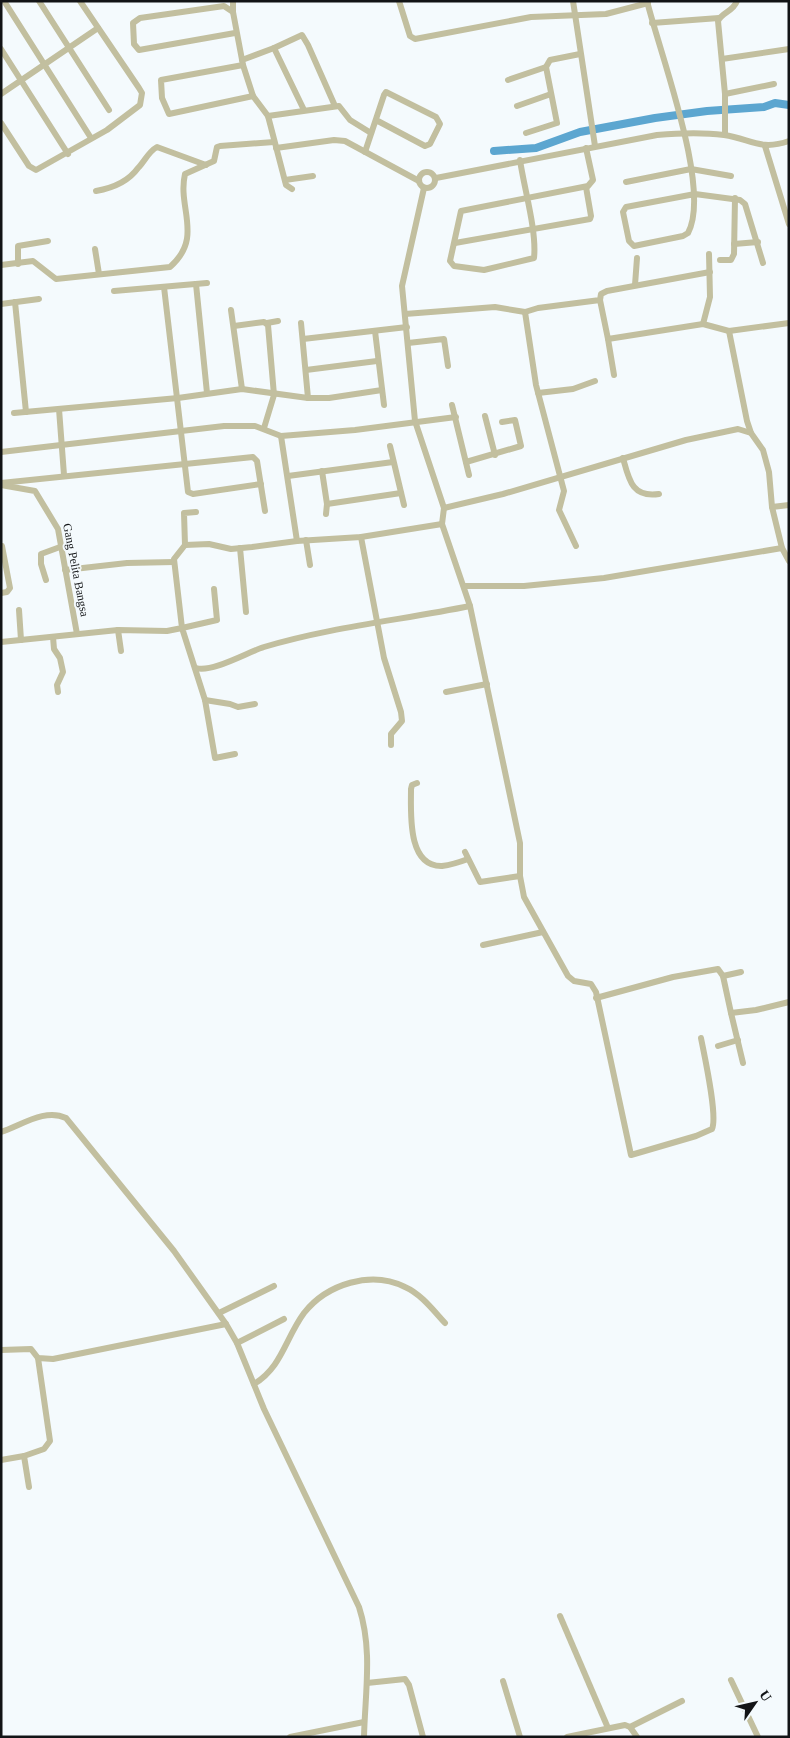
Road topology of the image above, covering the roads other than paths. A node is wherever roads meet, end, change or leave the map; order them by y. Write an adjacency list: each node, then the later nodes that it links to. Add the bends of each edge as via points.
1 (4, 1): 22 (street)
2 (38, 1): 17 (street)
3 (80, 1): 13 (street)
4 (234, 1): 9 (street)
5 (399, 1): 10 (street, via 413,39 531,17)
6 (573, 1): 10 (street)
7 (737, 1): 11 (street, via 733,9)
8 (647, 2): 10 (street, via 612,13); 12 (street)
9 (233, 12): 14 (street); 14 (street, via 224,6 136,19 133,23 134,44 142,50)
10 (575, 16): 19 (street)
11 (719, 18): 12 (street); 20 (street)
12 (652, 23): 38 (street)
13 (98, 28): 17 (street); 42 (street, via 136,81 142,100 132,112)
14 (236, 33): 21 (street)
15 (274, 48): 21 (street); 31 (street, via 302,36); 34 (street)
16 (1, 49): 24 (street)
17 (70, 49): 22 (street); 33 (street)
18 (789, 49): 20 (street)
19 (580, 54): 23 (street, via 550,60); 45 (street)
20 (722, 59): 29 (street)
21 (243, 62): 30 (street); 30 (street, via 161,80 162,98 169,114)
22 (45, 66): 24 (street); 42 (street)
23 (546, 67): 25 (street); 28 (street)
24 (22, 80): 27 (street); 49 (street)
25 (508, 80)
26 (774, 84): 29 (street)
27 (1, 94)
28 (552, 94): 32 (street); 40 (street, via 557,122)
29 (725, 94): 41 (street)
30 (253, 96): 35 (street)
31 (335, 106): 34 (street); 39 (street)
32 (517, 106)
33 (109, 110)
34 (304, 110): 35 (street)
35 (268, 116): 44 (street)
36 (376, 120): 36 (street, via 388,91 436,116 440,124 430,144 425,146); 39 (street)
37 (1, 123): 49 (street, via 33,169)
38 (684, 132): 41 (street); 45 (street); 52 (street)
39 (370, 133): 48 (street)
40 (526, 133)
41 (725, 135): 46 (street)
42 (91, 138): 49 (street)
43 (789, 141): 46 (street)
44 (275, 145): 48 (street, via 340,140); 51 (street, via 220,146 214,161); 56 (street)
45 (596, 146): 47 (street)
46 (765, 146): 66 (street)
47 (586, 148): 50 (street); 59 (street, via 592,182)
48 (365, 152): 57 (street)
49 (68, 154)
50 (520, 160): 55 (street); 65 (street)
51 (206, 165): 62 (street, via 157,147 125,180 113,188); 80 (street, via 184,177 187,242 176,262 165,269)
52 (691, 169): 54 (street); 58 (street); 63 (street)
53 (313, 176): 56 (street)
54 (731, 176)
55 (436, 178): 57 (street, via 427,171 420,175); 60 (street, via 433,186)
56 (285, 180): 61 (street)
57 (419, 181): 60 (street)
58 (626, 182)
59 (586, 187): 65 (street); 67 (street, via 590,219)
60 (424, 188): 92 (street, via 402,286)
61 (292, 189)
62 (96, 191)
63 (695, 194): 63 (street, via 688,232 683,236 634,246 630,244 624,209); 64 (street)
64 (735, 198): 69 (street, via 745,204); 71 (street)
65 (526, 199): 67 (street); 70 (street, via 461,211)
66 (789, 224)
67 (532, 228): 70 (street); 70 (street, via 534,258 484,270 452,264)
68 (48, 241): 77 (street, via 18,246)
69 (758, 242): 71 (street); 76 (street)
70 (455, 243)
71 (734, 244): 75 (street, via 733,258)
72 (95, 249): 80 (street)
73 (710, 254): 79 (street)
74 (637, 258): 83 (street)
75 (720, 260)
76 (763, 263)
77 (18, 264): 78 (street); 80 (street, via 33,261 56,278)
78 (1, 265)
79 (710, 272): 83 (street); 97 (street, via 710,297)
80 (99, 274)
81 (207, 283): 82 (street)
82 (196, 284): 84 (street); 113 (street)
83 (635, 285): 87 (street, via 604,292)
84 (164, 287): 85 (street); 115 (street)
85 (114, 291)
86 (39, 299): 88 (street)
87 (600, 300): 91 (street); 103 (street)
88 (15, 302): 89 (street); 120 (street)
89 (1, 304)
90 (231, 310): 98 (street)
91 (525, 312): 92 (street, via 495,307); 112 (street)
92 (405, 314): 99 (street)
93 (278, 321): 94 (street)
94 (267, 323): 98 (street); 114 (street)
95 (301, 323): 102 (street)
96 (789, 323): 101 (street)
97 (703, 324): 101 (street); 103 (street)
98 (234, 326): 110 (street)
99 (407, 327): 100 (street); 104 (street)
100 (375, 331): 102 (street); 105 (street)
101 (729, 331): 128 (street)
102 (303, 339): 107 (street)
103 (608, 339): 108 (street)
104 (408, 343): 106 (street, via 444,339); 124 (street)
105 (377, 361): 107 (street); 111 (street)
106 (448, 366)
107 (306, 370): 116 (street)
108 (614, 375)
109 (595, 382): 112 (street, via 573,389)
110 (242, 389): 113 (street); 114 (street)
111 (382, 390): 116 (street); 117 (street)
112 (538, 393): 142 (street)
113 (207, 394): 115 (street)
114 (274, 395): 116 (street); 126 (street)
115 (178, 398): 119 (street); 127 (street)
116 (308, 398)
117 (384, 405)
118 (452, 406): 123 (street)
119 (59, 409): 120 (street); 130 (street)
120 (26, 412): 121 (street)
121 (14, 413)
122 (485, 416): 133 (street)
123 (456, 417): 124 (street); 136 (street)
124 (415, 421): 129 (street); 151 (street)
125 (502, 422): 133 (street, via 515,420 521,446)
126 (264, 428): 127 (street, via 224,426); 129 (street)
127 (181, 431): 130 (street); 137 (street)
128 (751, 433): 134 (street, via 738,430 712,434); 150 (street, via 763,450)
129 (281, 436): 141 (street)
130 (62, 444): 132 (street); 139 (street)
131 (390, 446): 135 (street)
132 (1, 452)
133 (495, 455): 136 (street)
134 (623, 458): 142 (street); 146 (street, via 636,490 643,494)
135 (393, 462): 138 (street); 145 (street)
136 (466, 462): 140 (street)
137 (185, 465): 139 (street); 144 (street, via 254,457); 144 (street, via 190,494)
138 (322, 471): 141 (street); 147 (street)
139 (64, 475): 143 (street)
140 (470, 475)
141 (288, 476): 158 (street)
142 (560, 476): 151 (street); 161 (street, via 564,491 558,510)
143 (1, 484): 162 (street, Gang Pelita Bangsa, via 36,492 56,524)
144 (261, 484): 153 (street)
145 (401, 493): 147 (street); 148 (street)
146 (659, 494)
147 (327, 504): 154 (street)
148 (404, 505)
149 (789, 505): 150 (street)
150 (772, 507): 164 (street)
151 (444, 508): 155 (street)
152 (196, 512): 159 (street, via 184,513)
153 (265, 512)
154 (326, 514)
155 (442, 524): 156 (street); 170 (street)
156 (361, 537): 157 (street); 176 (street)
157 (306, 540): 158 (street); 167 (street)
158 (298, 541): 163 (street)
159 (185, 545): 163 (street); 166 (street)
160 (2, 546): 172 (street, via 10,588)
161 (576, 546)
162 (60, 547): 168 (street, Gang Pelita Bangsa); 169 (street, via 41,554)
163 (240, 548): 175 (street)
164 (782, 548): 165 (street); 170 (street, via 622,576 524,586)
165 (789, 561)
166 (174, 562): 168 (street); 177 (street)
167 (310, 565)
168 (64, 570): 179 (street, Gang Pelita Bangsa)
169 (46, 580)
170 (464, 586): 173 (street)
171 (214, 589): 177 (street, via 217,620)
172 (1, 593)
173 (470, 606): 176 (street); 185 (street)
174 (19, 610): 181 (street)
175 (246, 612)
176 (377, 623): 184 (street, via 298,638 215,666); 190 (street, via 401,712 401,723 391,734)
177 (182, 628): 178 (street); 184 (street)
178 (118, 630): 179 (street); 183 (street)
179 (77, 634): 180 (street)
180 (53, 638): 181 (street); 186 (street, via 63,672 57,684)
181 (22, 640): 182 (street)
182 (1, 642)
183 (121, 651)
184 (196, 668): 188 (street)
185 (487, 684): 187 (street); 193 (street, via 520,843)
186 (58, 692)
187 (446, 692)
188 (205, 700): 189 (street, via 238,707); 191 (street, via 215,758)
189 (255, 704)
190 (391, 745)
191 (235, 754)
192 (417, 783): 193 (street, via 411,789 412,817 419,856 424,862 442,866 467,856 480,882)
193 (520, 876): 194 (street, via 524,897)
194 (543, 932): 195 (street); 198 (street, via 568,976 574,981 591,984)
195 (483, 945)
196 (741, 972): 197 (street)
197 (723, 976): 198 (street, via 718,969 673,977); 200 (street)
198 (596, 998): 201 (street, via 631,1155 712,1129 711,1097)
199 (789, 1002): 200 (street)
200 (731, 1013): 202 (street)
201 (701, 1038)
202 (738, 1040): 203 (street); 204 (street)
203 (718, 1046)
204 (743, 1063)
205 (1, 1132): 207 (street, via 47,1114 66,1118 174,1251)
206 (274, 1286): 207 (street)
207 (219, 1313): 210 (street)
208 (284, 1319): 211 (street)
209 (445, 1323): 214 (street, via 404,1286 378,1281 346,1283 326,1294 305,1313 270,1372)
210 (226, 1324): 211 (street); 213 (street, via 53,1359)
211 (237, 1343): 214 (street)
212 (1, 1350): 213 (street, via 32,1348)
213 (38, 1358): 215 (street, via 50,1441 44,1449)
214 (254, 1384): 221 (street, via 359,1607 368,1650)
215 (24, 1456): 216 (street); 217 (street)
216 (1, 1460)
217 (29, 1487)
218 (560, 1616): 225 (street)
219 (731, 1680): 232 (street)
220 (503, 1681): 229 (street)
221 (367, 1682): 223 (street); 228 (street, via 406,1679)
222 (682, 1701): 224 (street)
223 (364, 1722): 226 (street); 227 (street)
224 (630, 1727): 225 (street); 231 (street)
225 (608, 1728): 230 (street)
226 (290, 1737)
227 (364, 1737)
228 (423, 1737)
229 (520, 1737)
230 (567, 1737)
231 (637, 1737)
232 (758, 1737)

